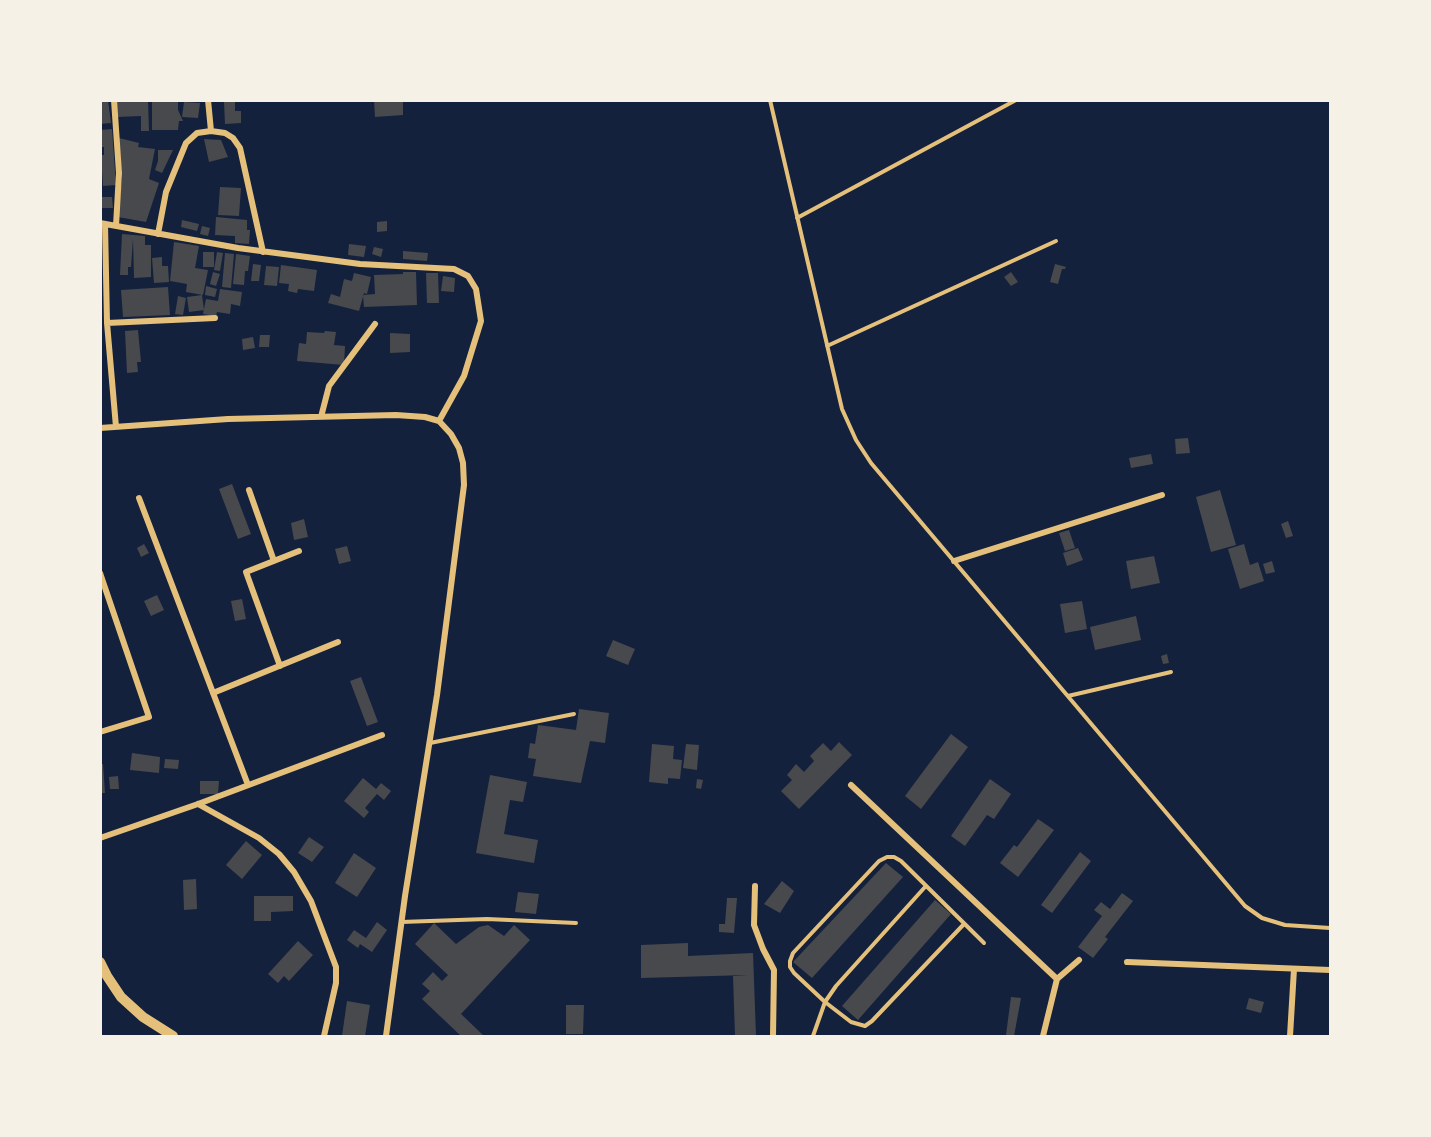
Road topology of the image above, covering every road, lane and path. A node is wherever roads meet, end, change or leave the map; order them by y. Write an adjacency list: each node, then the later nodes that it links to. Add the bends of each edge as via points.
1 (114, 100): 8 (street, via 119,172)
2 (208, 100): 5 (street)
3 (770, 100): 6 (lane)
4 (1016, 100): 6 (lane)
5 (211, 131): 9 (street, via 197,133 186,143 166,192); 11 (street, via 225,133 240,148)
6 (797, 218): 15 (lane)
7 (103, 224): 8 (street); 13 (street)
8 (116, 226): 9 (street)
9 (158, 234): 11 (street)
10 (1056, 241): 15 (lane)
11 (263, 252): 17 (street, via 360,264 454,269 468,276 476,289 481,321 464,376)
12 (216, 318): 13 (street)
13 (107, 322): 18 (street)
14 (375, 324): 16 (street, via 329,386)
15 (827, 346): 25 (lane, via 842,409 856,440)
16 (321, 417): 17 (street, via 396,415); 18 (street)
17 (439, 421): 35 (street, via 459,448 464,485)
18 (116, 427): 19 (street)
19 (100, 428)
20 (249, 490): 24 (street)
21 (1162, 495): 25 (street)
22 (139, 498): 30 (street)
23 (299, 551): 24 (street)
24 (274, 561): 28 (street, via 246,572)
25 (954, 561): 31 (lane)
26 (100, 573): 33 (street, via 149,717)
27 (338, 642): 28 (street)
28 (280, 666): 30 (street)
29 (1171, 672): 31 (lane)
30 (213, 693): 36 (street)
31 (1068, 696): 45 (lane, via 1245,906 1262,918 1285,925)
32 (574, 714): 35 (lane)
33 (100, 732)
34 (382, 735): 36 (street)
35 (429, 743): 42 (street)
36 (248, 785): 38 (street)
37 (851, 785): 52 (street)
38 (198, 804): 39 (street); 55 (street, via 259,838 279,854 311,901 336,967)
39 (100, 838)
40 (755, 886): 57 (street, via 754,925 774,970)
41 (925, 887): 44 (lane); 53 (lane); 53 (lane, via 901,861 887,857 793,953 790,961 794,973)
42 (401, 922): 43 (lane, via 487,919); 56 (street)
43 (576, 923)
44 (964, 924): 46 (lane); 53 (lane, via 864,1026 851,1022)
45 (1330, 928)
46 (984, 943)
47 (1079, 960): 52 (street)
48 (100, 962): 54 (street, via 121,997)
49 (1127, 962): 50 (street)
50 (1294, 969): 51 (street); 60 (street)
51 (1330, 970)
52 (1058, 979): 59 (street)
53 (825, 1002): 58 (lane)
54 (173, 1036)
55 (324, 1036)
56 (386, 1036)
57 (773, 1036)
58 (813, 1036)
59 (1043, 1036)
60 (1290, 1036)

